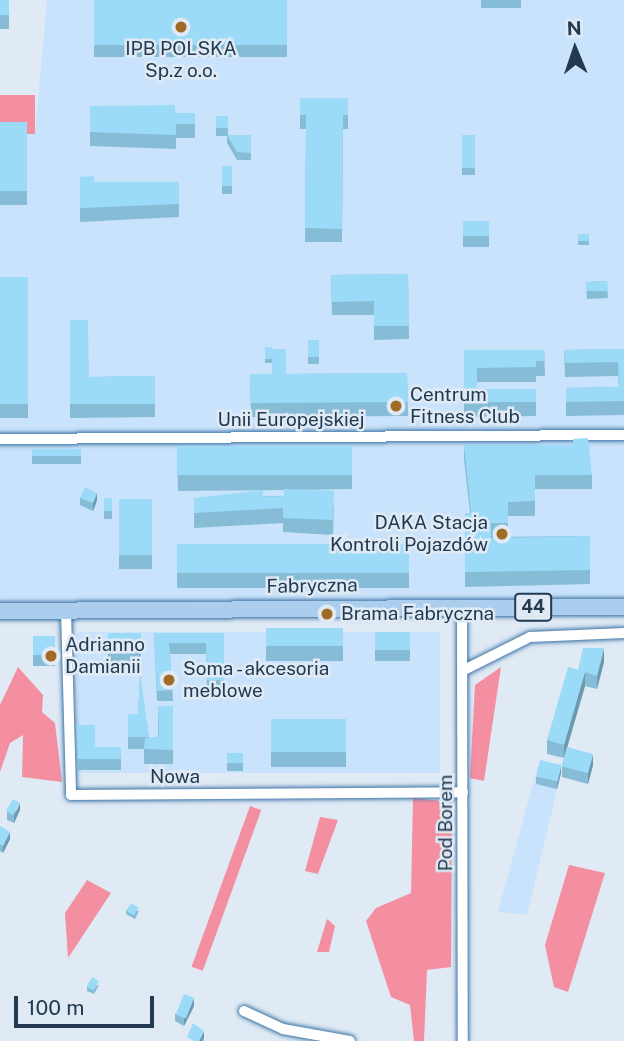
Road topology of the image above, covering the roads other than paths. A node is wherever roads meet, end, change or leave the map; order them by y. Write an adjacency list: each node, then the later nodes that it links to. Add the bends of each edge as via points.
1 (624, 435): 2 (street, Unii Europejskiej)
2 (0, 439)
3 (462, 606): 4 (main road, Fabryczna / 44); 6 (main road, Fabryczna / 44); 8 (street, Pod Borem)
4 (624, 607)
5 (0, 611): 6 (main road, Fabryczna / 44)
6 (66, 611): 9 (street, Nowa, via 71,795)
7 (624, 633): 8 (street, via 530,637)
8 (464, 670): 9 (street, Pod Borem)
9 (463, 792): 12 (street, Pod Borem)
10 (244, 1011): 11 (street, via 283,1029)
11 (350, 1041)
12 (463, 1041)

